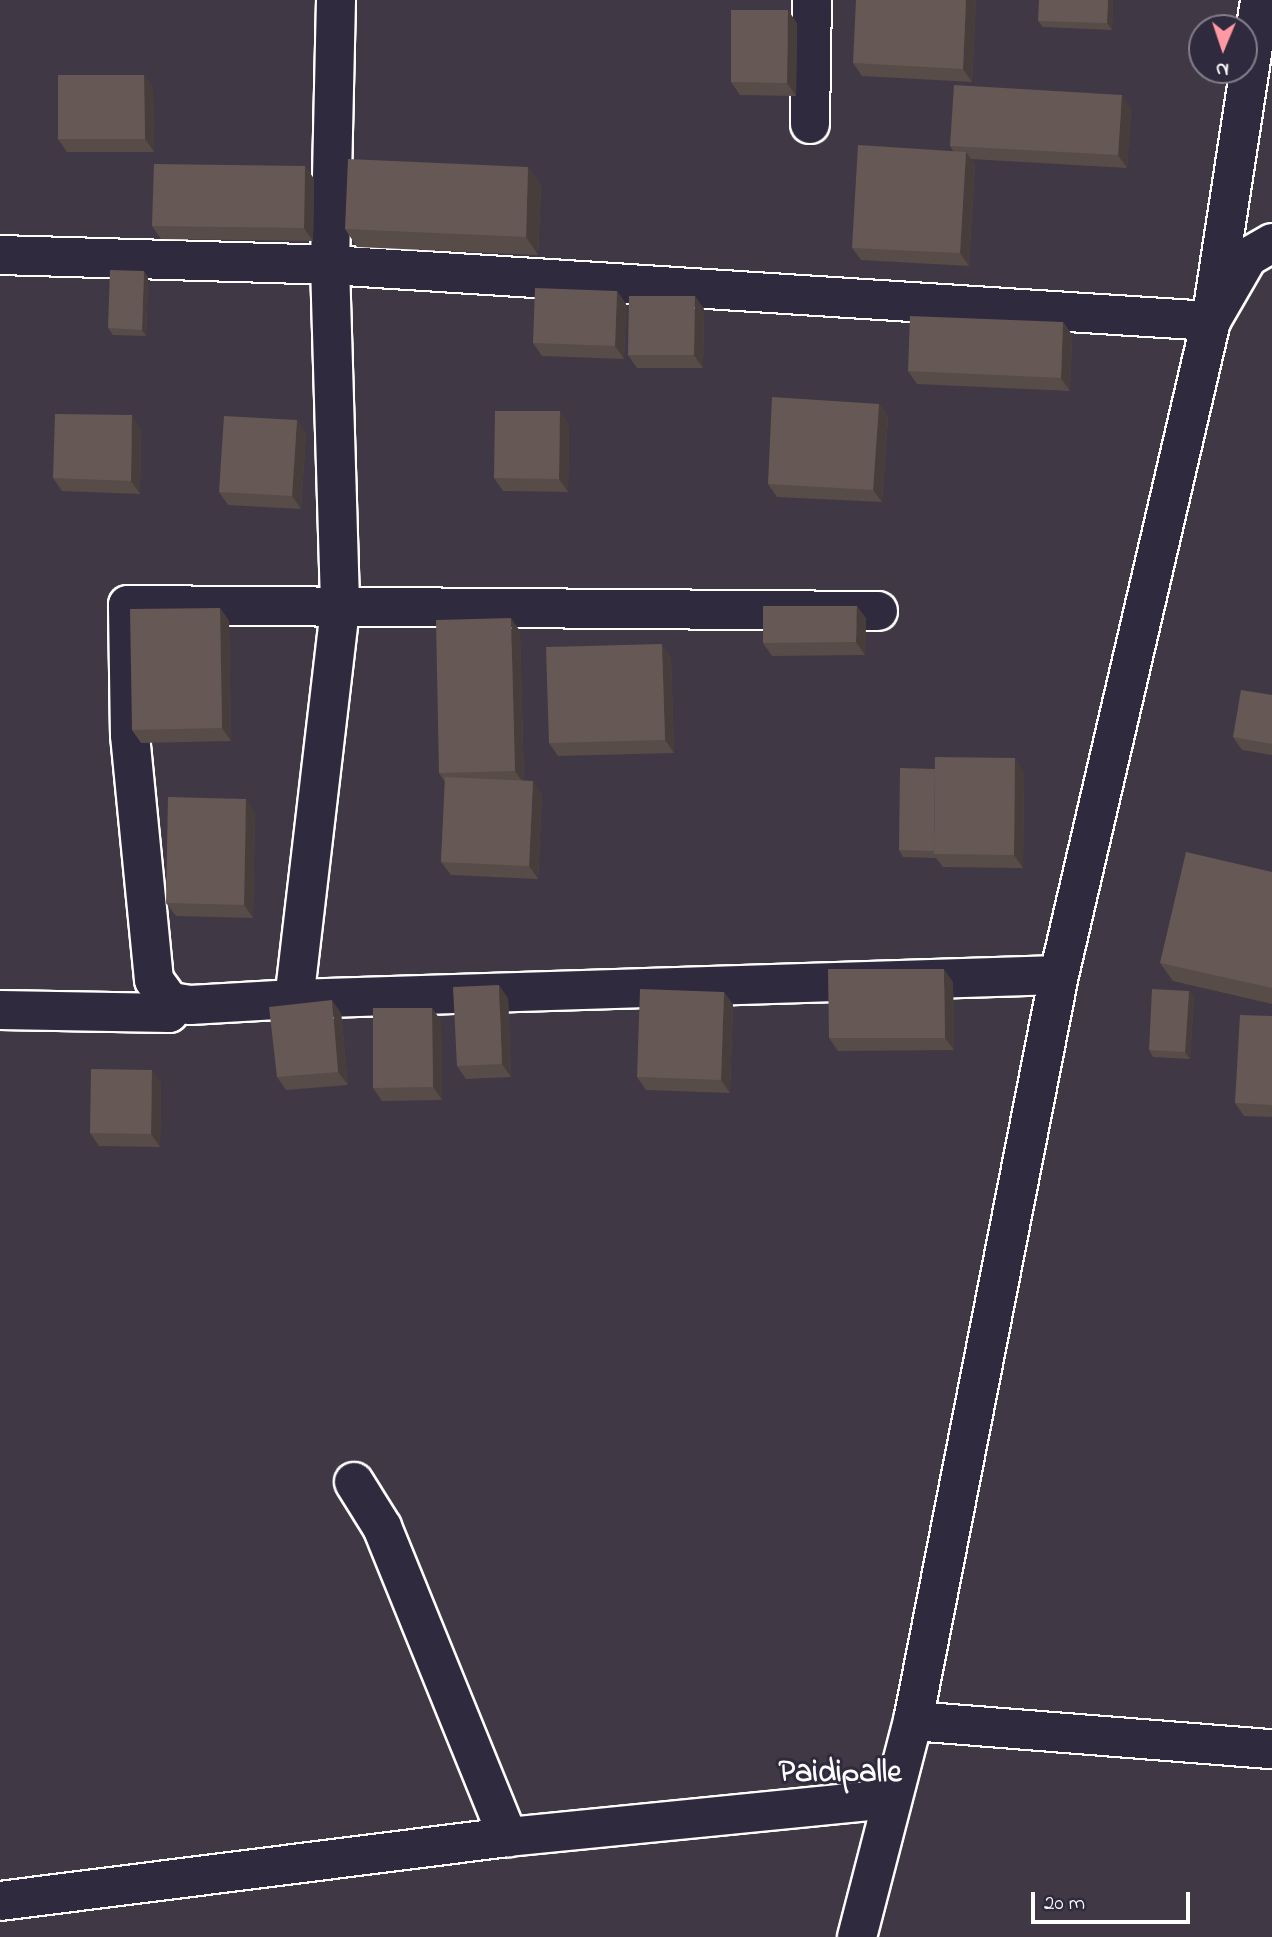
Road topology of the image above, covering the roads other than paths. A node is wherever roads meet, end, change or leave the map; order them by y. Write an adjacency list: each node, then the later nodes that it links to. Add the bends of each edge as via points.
1 (336, 0): 7 (street)
2 (812, 0): 4 (street)
3 (1260, 0): 8 (street)
4 (810, 124)
5 (1272, 243): 8 (street, via 1248,257)
6 (0, 255): 7 (street)
7 (330, 265): 8 (street); 9 (street)
8 (1211, 321): 11 (street)
9 (340, 609): 10 (street); 12 (street); 13 (street, via 128,605 130,735 154,980)
10 (878, 611)
11 (1059, 975): 12 (street); 16 (street)
12 (294, 999): 13 (street)
13 (170, 1002): 14 (street, via 169,1013)
14 (0, 1010)
15 (354, 1482): 19 (street, via 382,1527)
16 (913, 1721): 17 (street); 18 (street)
17 (1272, 1749)
18 (890, 1799): 19 (street); 21 (street)
19 (508, 1837): 20 (street)
20 (0, 1901)
21 (857, 1937)

